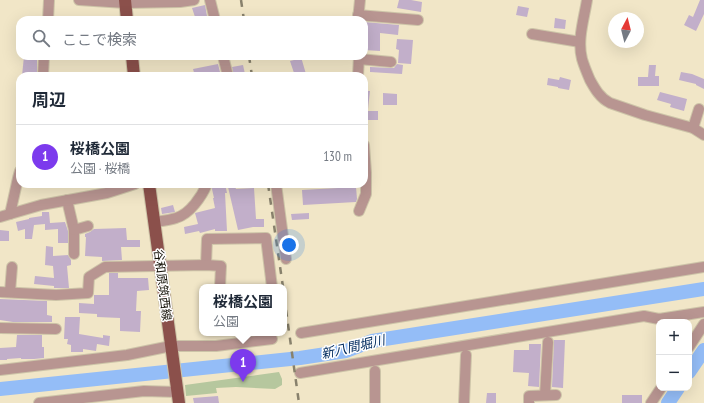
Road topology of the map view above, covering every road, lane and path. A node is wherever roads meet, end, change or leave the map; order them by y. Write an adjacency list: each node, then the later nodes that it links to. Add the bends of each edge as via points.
1 (49, 0): 8 (street)
2 (79, 0): 7 (street)
3 (194, 0): 7 (street)
4 (210, 0): 10 (street)
5 (360, 0): 11 (street)
6 (587, 0): 15 (street)
7 (125, 2): 9 (main road)
8 (48, 16)
9 (127, 16)
10 (214, 16)
11 (358, 16)
12 (368, 18): 13 (street)
13 (418, 20)
14 (532, 34): 15 (street)
15 (580, 42): 27 (street, via 585,70 605,100 645,115)
16 (368, 58): 21 (street)
17 (44, 60): 22 (street)
18 (132, 60): 23 (main road)
19 (224, 60): 24 (street)
20 (359, 60): 25 (street)
21 (391, 62)
22 (42, 72)
23 (134, 72)
24 (227, 72)
25 (358, 72)
26 (699, 109): 27 (street)
27 (693, 128): 28 (street)
28 (704, 135)
29 (16, 187): 37 (street)
30 (150, 188): 39 (main road, 谷和原筑西線)
31 (206, 188): 39 (street, via 186,212 177,218)
32 (277, 188): 43 (street)
33 (366, 188): 36 (street)
34 (108, 189): 35 (street)
35 (67, 200): 37 (street); 41 (street)
36 (359, 211)
37 (10, 214): 38 (street)
38 (0, 217)
39 (155, 222): 45 (main road, 谷和原筑西線)
40 (88, 226): 41 (street)
41 (74, 230): 42 (street)
42 (74, 254)
43 (286, 259)
44 (206, 265): 45 (street); 48 (street, via 221,266); 49 (street, via 207,239 266,238)
45 (160, 266): 51 (street, via 105,267 89,277 88,293 56,295); 60 (main road, 谷和原筑西線)
46 (12, 267): 51 (street)
47 (704, 268): 56 (street)
48 (220, 284)
49 (272, 284)
50 (0, 292): 51 (street)
51 (10, 292)
52 (704, 312): 64 (street, via 659,319 644,316)
53 (704, 324): 59 (street)
54 (0, 328): 55 (street)
55 (56, 329)
56 (301, 333)
57 (272, 339): 60 (street, via 216,346)
58 (548, 342): 67 (street)
59 (692, 342)
60 (171, 348): 62 (street); 66 (main road, 谷和原筑西線)
61 (466, 355): 71 (street)
62 (0, 370)
63 (375, 371): 70 (street)
64 (300, 373)
65 (659, 391): 73 (street)
66 (177, 394): 69 (street, via 144,391)
67 (545, 395): 68 (street); 72 (street, via 530,396)
68 (556, 395)
69 (39, 403)
70 (375, 403)
71 (464, 403)
72 (529, 403)
73 (651, 403)

